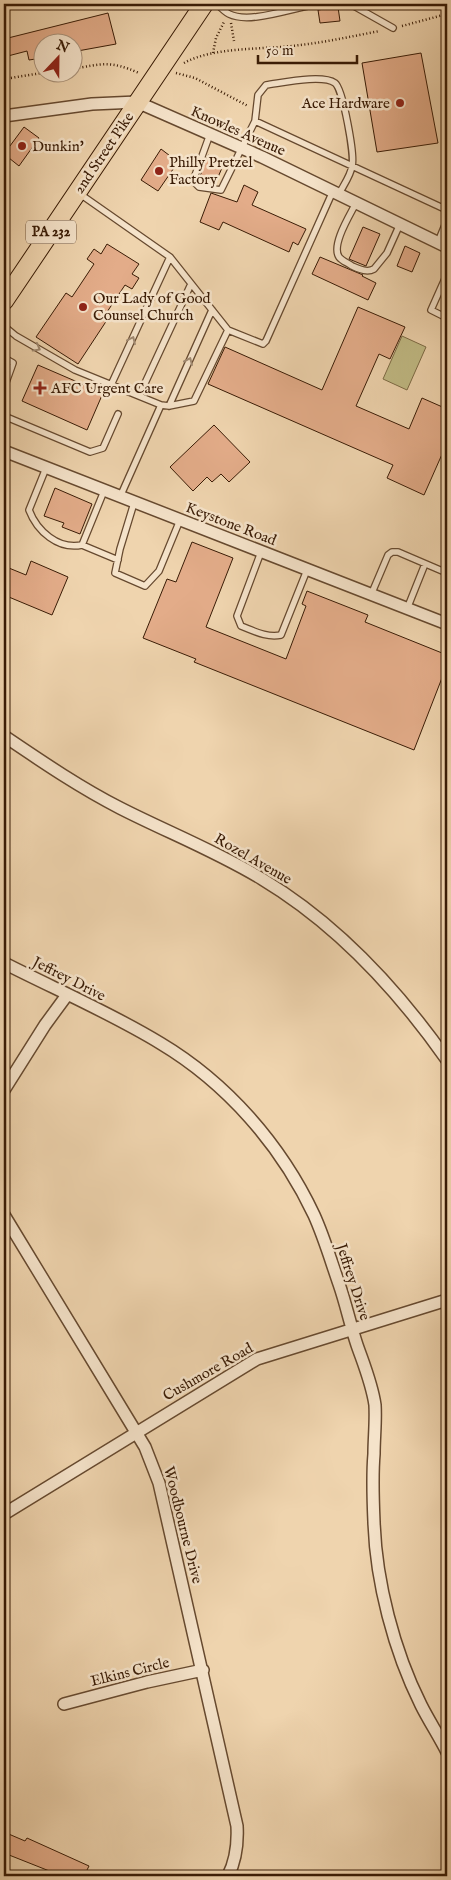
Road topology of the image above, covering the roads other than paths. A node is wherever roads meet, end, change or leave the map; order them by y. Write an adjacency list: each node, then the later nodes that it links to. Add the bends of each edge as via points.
1 (204, 4): 7 (main road, 2nd Street Pike / PA 232)
2 (217, 4): 3 (lane, via 229,14 243,17)
3 (312, 4): 4 (lane)
4 (320, 4)
5 (345, 4): 6 (lane)
6 (393, 28)
7 (137, 102): 8 (street, Knowles Avenue, via 92,104); 10 (street, Knowles Avenue); 13 (main road, 2nd Street Pike / PA 232)
8 (4, 116)
9 (255, 121): 11 (lane); 12 (lane); 12 (lane, via 258,94 266,85 321,79 335,83 344,102)
10 (210, 134): 11 (street, Knowles Avenue); 11 (lane, via 193,181 199,187 221,190)
11 (241, 148): 14 (street, Knowles Avenue)
12 (353, 166): 14 (lane); 16 (lane)
13 (78, 192): 20 (lane); 23 (main road, 2nd Street Pike / PA 232)
14 (336, 193): 15 (street, Knowles Avenue); 27 (lane, via 266,341 263,344)
15 (356, 203): 18 (street, Knowles Avenue); 18 (lane, via 337,244 340,259 350,264 366,271 374,270)
16 (447, 210)
17 (447, 220): 19 (lane)
18 (400, 224): 19 (street, Knowles Avenue)
19 (442, 245)
20 (170, 257): 22 (lane); 29 (lane, one-way to 20)
21 (447, 274): 25 (lane, via 431,310)
22 (191, 284): 24 (lane); 31 (lane)
23 (4, 301)
24 (212, 310): 27 (lane); 33 (lane, one-way to 24)
25 (447, 318)
26 (4, 326): 29 (lane, one-way to 29, via 76,370)
27 (228, 330): 33 (lane, via 194,401)
28 (4, 358): 30 (lane, via 13,363)
29 (112, 385): 31 (lane)
30 (4, 388)
31 (139, 396): 32 (lane)
32 (161, 405): 33 (lane); 39 (lane)
33 (169, 406)
34 (118, 414): 35 (lane, via 103,448 90,452)
35 (4, 416)
36 (4, 451): 37 (street, Keystone Road)
37 (46, 468): 38 (street, Keystone Road); 42 (lane, via 29,510 34,522 58,543 74,547)
38 (104, 491): 39 (street, Keystone Road); 42 (lane)
39 (120, 497): 40 (street, Keystone Road)
40 (134, 503): 41 (street, Keystone Road); 44 (lane)
41 (180, 520): 43 (street, Keystone Road); 44 (lane, via 159,571 145,586 115,573)
42 (82, 545): 44 (lane)
43 (261, 552): 46 (street, Keystone Road); 46 (lane, via 237,616 241,626 253,631 272,637 281,635)
44 (118, 560)
45 (425, 564): 47 (lane); 48 (lane, via 392,552); 49 (lane)
46 (307, 570): 48 (street, Keystone Road)
47 (447, 573)
48 (372, 595): 49 (street, Keystone Road)
49 (407, 609): 50 (street, Keystone Road)
50 (446, 621)
51 (4, 736): 54 (street, Rozel Avenue, via 77,783 228,860 298,904 332,930 383,978)
52 (4, 963): 53 (street, Jeffrey Drive)
53 (67, 995): 55 (street); 58 (street, Jeffrey Drive, via 173,1051 226,1093 254,1122 300,1188 312,1212)
54 (447, 1060)
55 (4, 1090)
56 (4, 1215): 59 (street, Woodbourne Drive)
57 (447, 1300): 58 (street, Cushmore Road)
58 (353, 1331): 59 (street, Cushmore Road, via 257,1359); 63 (street, Jeffrey Drive, via 374,1404 376,1426 372,1491 383,1587 409,1677)
59 (135, 1433): 60 (street, Cushmore Road); 61 (street, Woodbourne Drive, via 159,1482)
60 (4, 1514)
61 (203, 1670): 62 (street, Elkins Circle); 64 (street, Woodbourne Drive, via 237,1826 235,1858)
62 (64, 1704)
63 (447, 1752)
64 (228, 1876)

